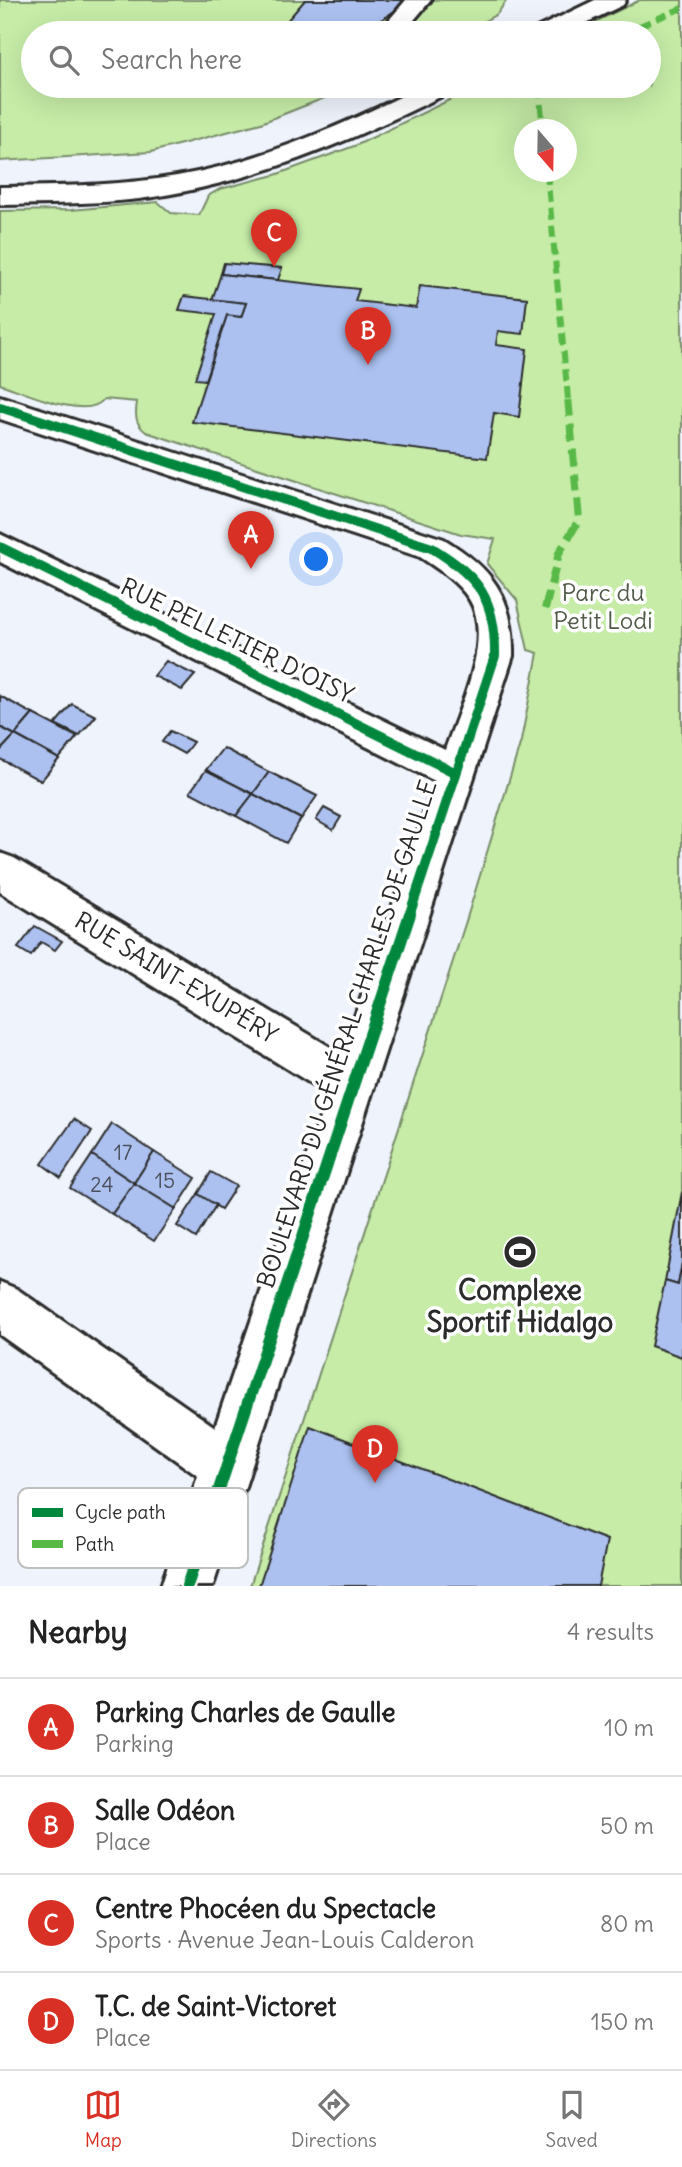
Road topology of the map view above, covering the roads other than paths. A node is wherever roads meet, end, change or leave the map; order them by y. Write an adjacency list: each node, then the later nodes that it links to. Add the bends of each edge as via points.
1 (419, 0): 3 (street)
2 (599, 3): 4 (street)
3 (401, 21)
4 (567, 21)
5 (419, 98): 6 (street, via 310,146 254,164 142,190)
6 (0, 196)
7 (0, 407): 9 (street, BOULEVARD DU GÉNÉRAL CHARLES DE GAULLE, via 432,548 454,562 487,596 496,634 495,656)
8 (0, 547): 9 (street, RUE PELLETIER D'OISY)
9 (456, 774): 11 (street, BOULEVARD DU GÉNÉRAL CHARLES DE GAULLE)
10 (0, 871): 11 (street, RUE SAINT-EXUPÉRY)
11 (352, 1085): 13 (street, BOULEVARD DU GÉNÉRAL CHARLES DE GAULLE)
12 (0, 1306): 13 (street)
13 (226, 1465): 14 (street, BOULEVARD DU GÉNÉRAL CHARLES DE GAULLE)
14 (219, 1488)
15 (193, 1568): 16 (street, BOULEVARD DU GÉNÉRAL CHARLES DE GAULLE)
16 (187, 1586)

